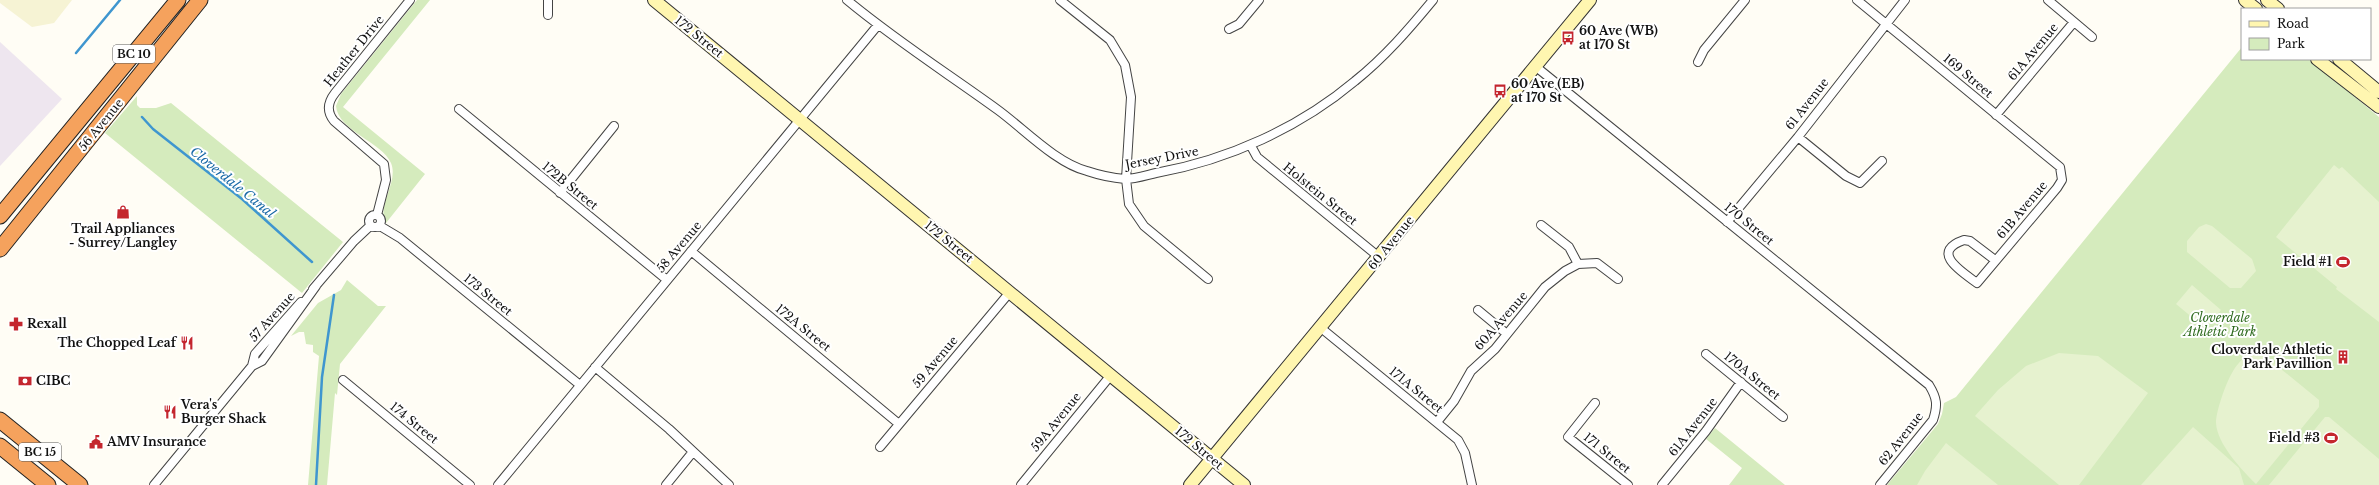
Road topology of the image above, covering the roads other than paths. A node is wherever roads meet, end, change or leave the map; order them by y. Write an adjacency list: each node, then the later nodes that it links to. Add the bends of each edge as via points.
1 (178, 0): 42 (highway, 56 Avenue / BC 10)
2 (200, 0): 47 (highway, 56 Avenue / BC 10)
3 (410, 0): 41 (street, Heather Drive, via 335,93 329,106 330,116 334,121 384,164 386,180)
4 (548, 0): 19 (street)
5 (654, 0): 33 (street, 172 Street)
6 (847, 0): 22 (street, Jersey Drive)
7 (1060, 0): 39 (street, via 1110,40 1125,65 1131,97)
8 (1259, 0): 23 (street, via 1239,24)
9 (1433, 0): 36 (street, Jersey Drive, via 1405,34 1355,82 1333,98)
10 (1590, 0): 28 (street, 60 Avenue)
11 (1745, 0): 27 (street, via 1704,50)
12 (1857, 0): 21 (street, 169 Street)
13 (1905, 0): 21 (street, 61 Avenue)
14 (2048, 0): 20 (street, 61A Avenue)
15 (2245, 0): 17 (street)
16 (2267, 0): 18 (street)
17 (2255, 8)
18 (2277, 8)
19 (548, 15)
20 (2074, 22): 24 (street, 61A Avenue); 32 (street, 61A Avenue)
21 (1885, 23): 32 (street, 169 Street); 35 (street, 61 Avenue)
22 (878, 25): 33 (street, 58 Avenue); 39 (street, Jersey Drive, via 1056,155 1086,171)
23 (1229, 29)
24 (2092, 37)
25 (2318, 60): 30 (street)
26 (2340, 60): 29 (street)
27 (1698, 62)
28 (1536, 66): 43 (street, 170 Street); 49 (street, 60 Avenue)
29 (2379, 92)
30 (2379, 107)
31 (459, 109): 40 (street, 172B Street)
32 (1996, 115): 38 (street, 169 Street, via 2055,162)
33 (800, 120): 48 (street, 58 Avenue); 55 (street, 172 Street)
34 (614, 126): 40 (street)
35 (1798, 136): 37 (street, via 1846,176 1860,183); 43 (street, 61 Avenue)
36 (1250, 146): 39 (street, Jersey Drive, via 1182,169); 49 (street, Holstein Street, via 1256,157)
37 (1882, 162)
38 (2062, 172): 50 (street, 61B Avenue, via 2062,180 2057,188)
39 (1126, 179): 52 (street, via 1129,204 1144,226)
40 (560, 193): 53 (street, 172B Street)
41 (377, 215): 45 (street, via 369,218); 46 (street, via 381,220)
42 (0, 216)
43 (1727, 222): 66 (street, 170 Street, via 1929,385)
44 (1541, 225): 51 (street, via 1569,247)
45 (370, 226): 46 (street); 77 (street, 57 Avenue, via 255,354 252,366)
46 (380, 226): 64 (street, 173 Street, via 400,238)
47 (0, 249)
48 (691, 251): 53 (street, 58 Avenue); 70 (street, 172A Street)
49 (1379, 257): 57 (street, 60 Avenue)
50 (1995, 260): 50 (street, 61B Avenue, via 1970,241 1964,240 1952,246 1949,254 1949,260 1976,284)
51 (1578, 264): 54 (street, via 1597,263); 58 (street, 60A Avenue, via 1545,287)
52 (1208, 279)
53 (667, 280): 60 (street, 58 Avenue)
54 (1618, 280)
55 (1010, 292): 61 (street, 172 Street); 70 (street, 59 Avenue)
56 (1478, 310): 58 (street)
57 (1321, 328): 69 (street, 171A Street); 74 (street, 60 Avenue)
58 (1507, 334): 69 (street, 60A Avenue, via 1471,370 1454,401)
59 (1706, 354): 63 (street, 170A Street)
60 (595, 367): 64 (street, 58 Avenue); 73 (street, via 669,429)
61 (1111, 375): 74 (street, 172 Street); 82 (street, 59A Avenue)
62 (343, 380): 78 (street, 174 Street)
63 (1741, 382): 67 (street, 170A Street); 87 (street, 61A Avenue)
64 (580, 385): 79 (street, 58 Avenue)
65 (1595, 403): 86 (street, 171 Street, via 1568,437)
66 (1937, 407): 88 (street, 62 Avenue, via 1933,420)
67 (1783, 416)
68 (0, 420): 76 (highway, BC 15)
69 (1437, 422): 85 (street, 171A Street, via 1458,440 1465,453)
70 (899, 424): 72 (street, 59 Avenue)
71 (0, 446): 75 (highway, BC 15)
72 (880, 447)
73 (692, 453): 80 (street); 81 (street)
74 (1212, 459): 83 (street, 60 Avenue); 84 (street, 172 Street)
75 (48, 485)
76 (80, 485)
77 (154, 485)
78 (470, 485)
79 (498, 485)
80 (666, 485)
81 (729, 485)
82 (1020, 485)
83 (1190, 485)
84 (1244, 485)
85 (1472, 485)
86 (1628, 485)
87 (1662, 485)
88 (1880, 485)

